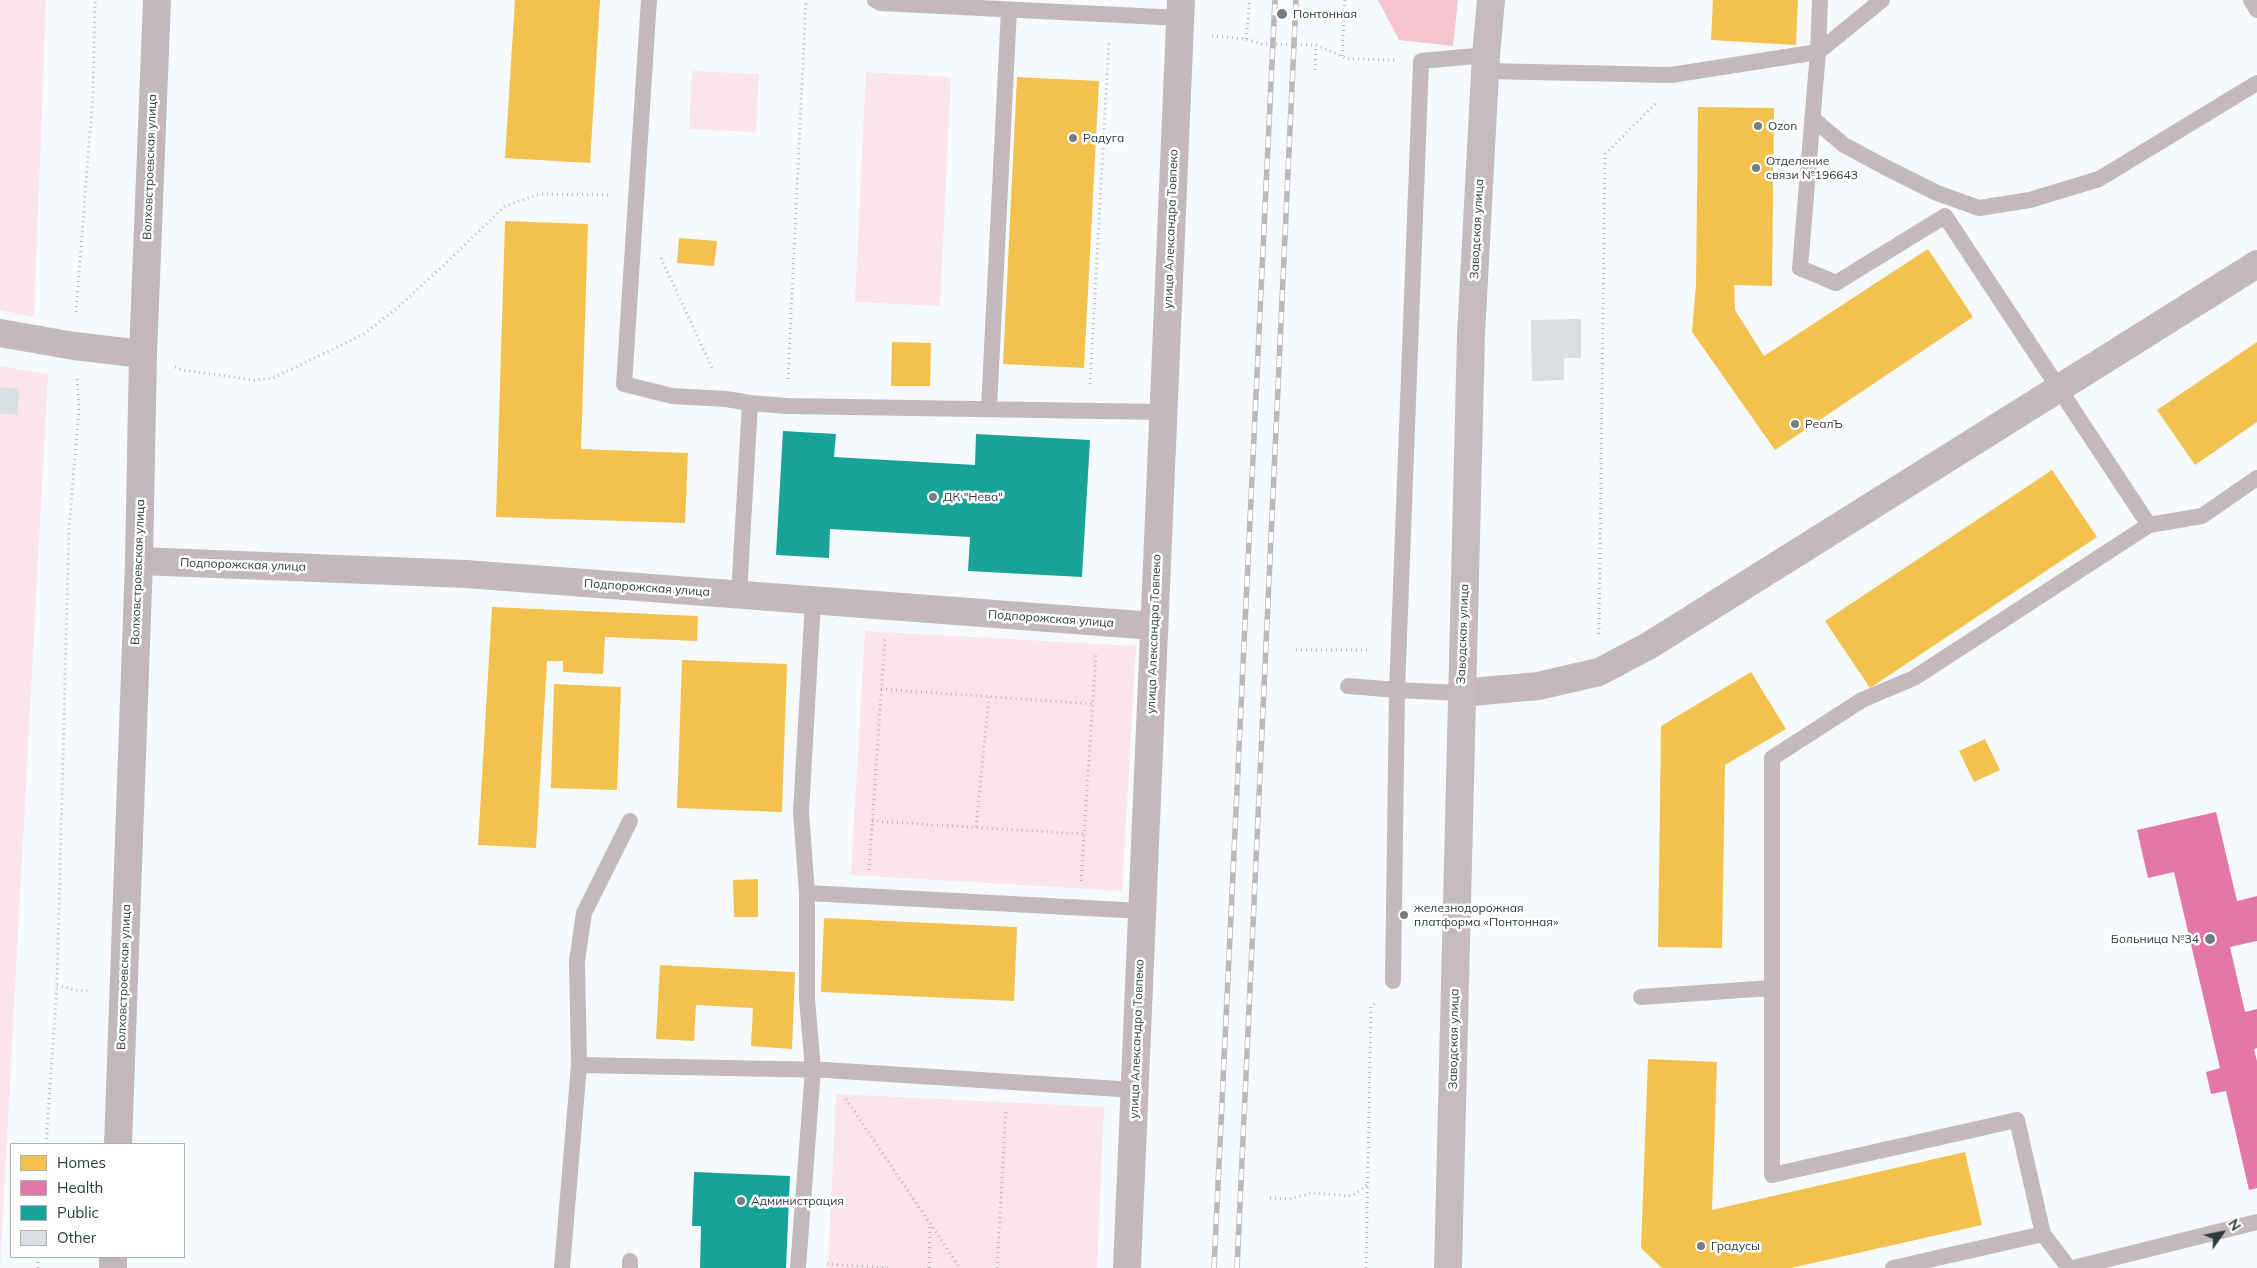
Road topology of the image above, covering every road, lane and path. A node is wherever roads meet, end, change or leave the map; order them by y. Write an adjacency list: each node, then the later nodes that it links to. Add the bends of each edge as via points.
1 (95, 0): 30 (path, via 92,93)
2 (156, 0): 31 (street, Волховстроевская улица)
3 (649, 0): 25 (lane)
4 (806, 0): 34 (path)
5 (876, 0): 13 (lane, via 880,3)
6 (1250, 0): 16 (path, via 1246,39 1262,44)
7 (1344, 0): 18 (path)
8 (1491, 0): 20 (main road, Заводская улица)
9 (1820, 0): 17 (lane)
10 (1882, 0): 17 (lane)
11 (2250, 0): 14 (lane)
12 (1180, 9): 15 (lane); 37 (street, улица Александра Товпеко)
13 (1010, 10): 15 (lane); 35 (lane)
14 (2257, 10)
15 (1110, 15): 36 (path)
16 (1316, 45): 18 (path); 21 (path)
17 (1818, 52): 20 (lane, via 1671,76); 24 (lane)
18 (1342, 56): 19 (path, via 1348,59)
19 (1421, 61): 20 (lane); 47 (lane)
20 (1485, 63): 52 (main road, Заводская улица, via 1471,335)
21 (1315, 70)
22 (2257, 83): 26 (lane, via 2100,179 2030,200)
23 (1664, 95): 48 (path, via 1605,154)
24 (1812, 118): 26 (lane, via 1844,145 1937,193); 27 (lane, via 1800,268 1836,283)
25 (636, 196): 31 (path, via 540,194 505,206 438,271 364,334 273,378 254,380 182,370); 33 (lane, via 624,384 672,396 726,399)
26 (1979, 208): 27 (lane)
27 (1945, 216): 32 (lane)
28 (2257, 264): 32 (street)
29 (0, 333): 30 (street)
30 (74, 346): 31 (street); 70 (path, via 79,409 69,528 57,985)
31 (143, 354): 40 (street, Волховстроевская улица)
32 (2059, 388): 39 (lane); 48 (street, via 1650,645)
33 (750, 404): 34 (lane); 41 (lane)
34 (786, 406): 35 (lane)
35 (989, 408): 36 (lane)
36 (1089, 410): 37 (lane)
37 (1164, 412): 45 (street, улица Александра Товпеко)
38 (2257, 478): 39 (lane, via 2202,516)
39 (2149, 525): 64 (lane, via 1914,678 1862,700 1772,758)
40 (140, 561): 41 (street, Подпорожская улица, via 466,574); 71 (street, Волховстроевская улица)
41 (739, 595): 42 (street, Подпорожская улица)
42 (813, 601): 43 (street, Подпорожская улица); 59 (lane, via 801,812)
43 (887, 606): 44 (street, Подпорожская улица); 50 (path)
44 (1098, 623): 45 (street, Подпорожская улица); 54 (path)
45 (1154, 626): 62 (street, улица Александра Товпеко)
46 (1296, 650): 47 (path)
47 (1398, 650): 51 (lane)
48 (1599, 672): 52 (street, via 1538,686)
49 (1348, 686): 51 (lane)
50 (881, 689): 53 (path); 56 (path)
51 (1397, 690): 52 (lane); 63 (lane)
52 (1462, 693): 86 (main road, Заводская улица)
53 (989, 697): 54 (path); 57 (path)
54 (1092, 704): 58 (path)
55 (630, 821): 66 (lane, via 584,913 576,961)
56 (872, 821): 57 (path); 60 (path)
57 (976, 827): 58 (path)
58 (1084, 834): 61 (path)
59 (807, 894): 60 (lane); 67 (lane, via 807,999)
60 (867, 897): 61 (lane)
61 (1079, 908): 62 (lane)
62 (1142, 911): 69 (street, улица Александра Товпеко)
63 (1393, 981): 72 (path, via 1371,1007)
64 (1771, 988): 65 (lane); 76 (lane, via 1772,1175 2017,1120)
65 (1641, 996)
66 (578, 1065): 67 (lane); 79 (lane)
67 (819, 1069): 68 (lane); 75 (path); 77 (lane)
68 (1007, 1082): 69 (lane); 83 (path)
69 (1135, 1090): 84 (street, улица Александра Товпеко)
70 (46, 1143)
71 (118, 1143)
72 (1367, 1185): 73 (path, via 1352,1196 1313,1193 1289,1199); 85 (path)
73 (1270, 1198)
74 (2257, 1222): 89 (lane)
75 (930, 1224): 81 (path); 82 (path)
76 (2043, 1234): 87 (lane); 88 (lane)
77 (798, 1265): 78 (path)
78 (868, 1267): 80 (path)
79 (562, 1268)
80 (891, 1268)
81 (930, 1268)
82 (960, 1268)
83 (996, 1268)
84 (1127, 1268)
85 (1366, 1268)
86 (1448, 1268)
87 (1893, 1268)
88 (2069, 1268)
89 (2073, 1268)

